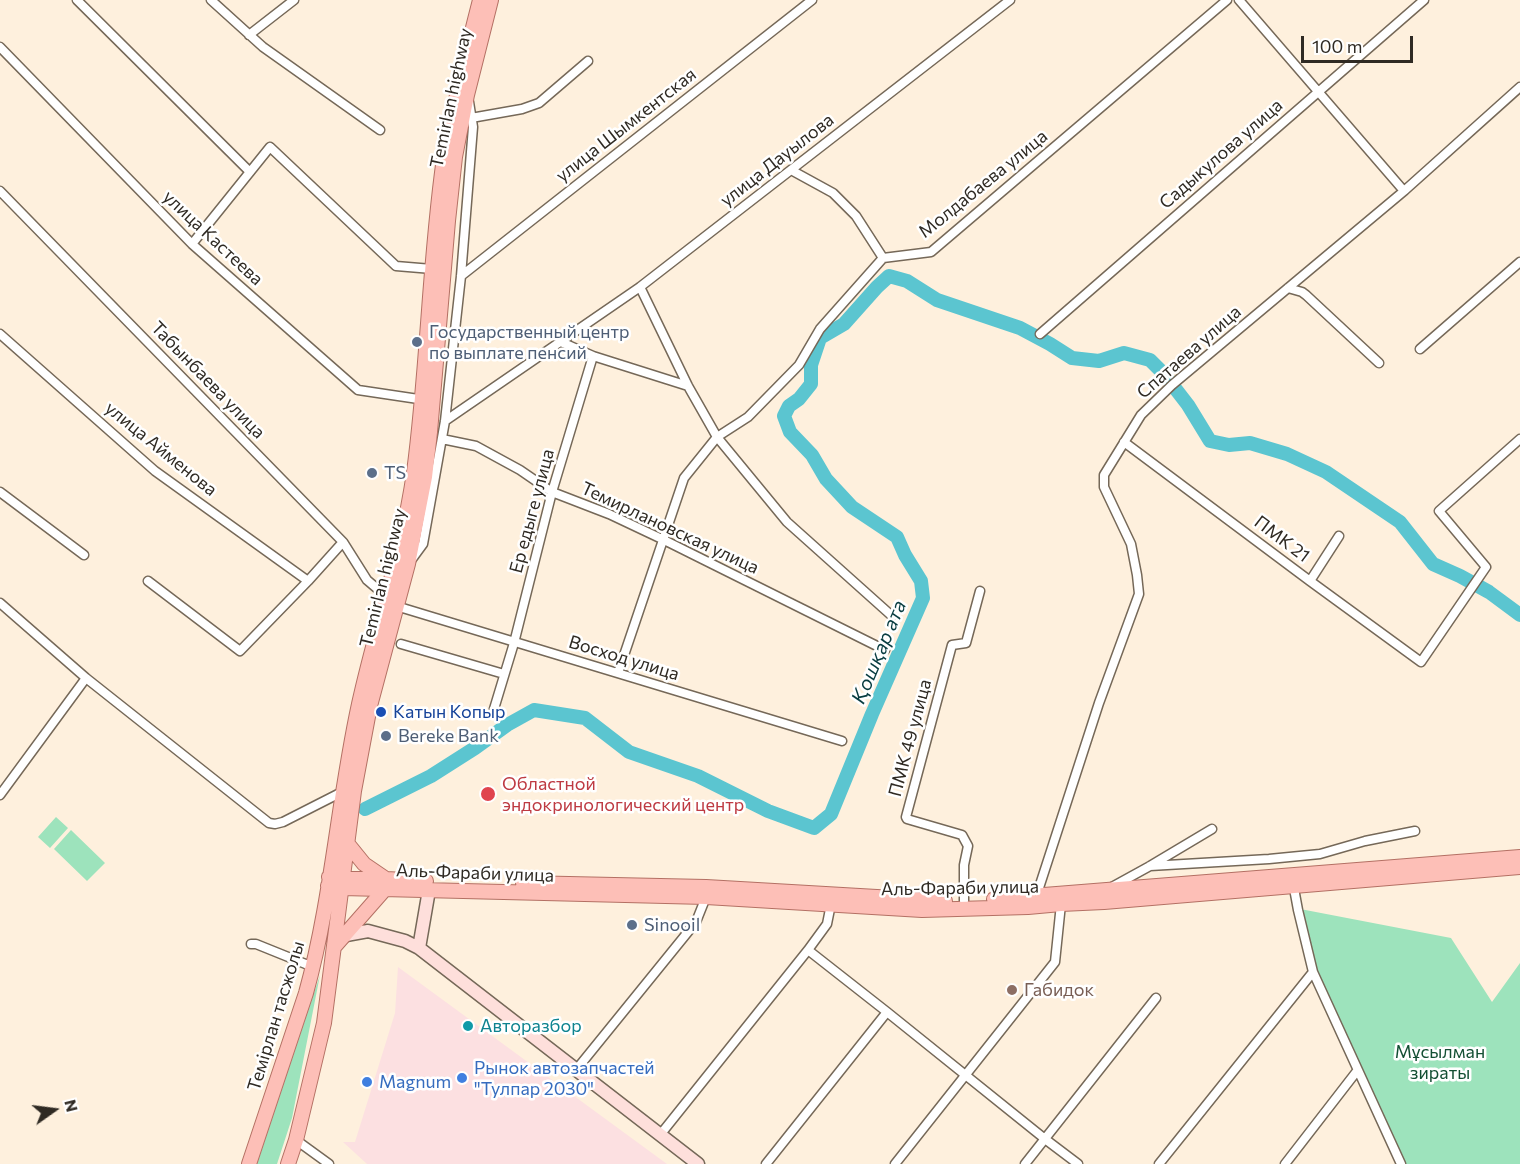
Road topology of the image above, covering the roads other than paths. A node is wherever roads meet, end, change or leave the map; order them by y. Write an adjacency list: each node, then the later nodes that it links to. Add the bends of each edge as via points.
1 (77, 0): 20 (street)
2 (210, 0): 11 (street)
3 (294, 0): 11 (street)
4 (480, 0): 26 (main road, Temirlan highway, via 444,155)
5 (491, 0): 16 (main road, Temirlan highway)
6 (812, 0): 27 (street, улица Шымкентская)
7 (1010, 0): 19 (street, улица Дауылова)
8 (1227, 0): 24 (street, Молдабаева улица, via 931,252)
9 (1239, 0): 15 (street)
10 (1424, 0): 15 (street, Садыкулова улица)
11 (249, 35): 18 (street)
12 (0, 47): 23 (street, улица Кастеева)
13 (588, 61): 17 (street, via 539,103)
14 (1520, 87): 22 (street, Спатаева улица)
15 (1318, 91): 22 (street); 31 (street, Садыкулова улица)
16 (467, 95): 17 (street); 37 (main road, Temirlan highway, via 455,157)
17 (471, 118): 27 (street)
18 (380, 130)
19 (791, 170): 24 (street, via 833,193 856,216); 28 (street, улица Дауылова)
20 (250, 172): 23 (street); 26 (street, via 270,147 396,266)
21 (0, 190): 47 (street, Табынбаева улица)
22 (1404, 191): 29 (street, Спатаева улица)
23 (192, 244): 37 (street, улица Кастеева, via 358,390)
24 (883, 258): 39 (street, via 820,329 799,365 748,417)
25 (1520, 262): 33 (street)
26 (432, 269): 37 (main road, Temirlan highway)
27 (461, 276): 38 (street)
28 (640, 287): 32 (street, улица Дауылова); 36 (street)
29 (1288, 288): 35 (street, via 1306,295); 42 (street, Спатаева улица, via 1172,385 1141,415)
30 (0, 334): 51 (street, улица Айменова, via 155,471)
31 (1040, 334)
32 (561, 342): 34 (street); 38 (street, улица Дауылова)
33 (1420, 349)
34 (593, 356): 36 (street); 44 (street, Ер едыге улица)
35 (1379, 363)
36 (688, 386): 39 (street)
37 (427, 400): 49 (main road, Temirlan highway, via 425,477); 54 (main road, Temirlan highway)
38 (445, 422): 40 (street)
39 (717, 437): 46 (street, via 684,478); 56 (street, via 788,522)
40 (442, 439): 44 (street, Темирлановская улица, via 476,446); 49 (street, via 423,544)
41 (1520, 439): 52 (street, ПМК 21, via 1439,511 1486,567 1421,662)
42 (1124, 442): 52 (street, ПМК 21); 80 (street, Спатаева улица, via 1104,475 1104,487 1131,543 1139,594 1099,703)
43 (0, 492): 48 (street)
44 (552, 492): 46 (street, Темирлановская улица); 57 (street, Ер едыге улица)
45 (1339, 536): 52 (street)
46 (664, 540): 59 (street, Темирлановская улица); 60 (street)
47 (343, 542): 51 (street); 54 (street, Табынбаева улица, via 367,580)
48 (84, 555)
49 (408, 564): 54 (main road, Temirlan highway)
50 (148, 581): 51 (street, via 240,651)
51 (308, 581)
52 (1310, 581)
53 (980, 591): 79 (street, ПМК 49 улица, via 966,643 952,645 906,817 962,835 968,846)
54 (392, 602): 57 (street, Восход улица); 65 (main road, Temirlan highway, via 359,704); 69 (main road, Temirlan highway)
55 (0, 603): 62 (street)
56 (892, 616)
57 (514, 643): 60 (street, Восход улица); 61 (street, Ер едыге улица)
58 (401, 644): 61 (street)
59 (885, 650)
60 (618, 673): 64 (street, Восход улица)
61 (504, 674): 63 (street, Ер едыге улица)
62 (86, 678): 65 (street, via 269,823 284,822); 66 (street)
63 (494, 709)
64 (842, 741)
65 (342, 792): 73 (main road, Temirlan highway)
66 (0, 795)
67 (1212, 828): 71 (street)
68 (1414, 831): 71 (street, via 1320,854)
69 (347, 843): 73 (main road, Temirlan highway); 75 (main road)
70 (1520, 857): 74 (main road, Аль-Фараби улица)
71 (1150, 866): 77 (street)
72 (1520, 867): 74 (main road, Аль-Фараби улица)
73 (335, 882): 75 (main road, Аль-Фараби улица); 85 (main road, Темірлан тасжолы); 88 (main road, Темірлан тасжолы)
74 (1293, 882): 77 (main road, Аль-Фараби улица); 82 (main road, Аль-Фараби улица); 89 (street)
75 (386, 884): 76 (main road, Аль-Фараби улица); 79 (main road, Аль-Фараби улица, via 428,881 706,887); 83 (main road)
76 (429, 890): 78 (main road, Аль-Фараби улица); 86 (main road)
77 (1105, 891): 80 (main road, Аль-Фараби улица)
78 (706, 897): 81 (main road, Аль-Фараби улица); 94 (street, via 696,922)
79 (964, 901): 80 (main road, Аль-Фараби улица)
80 (1036, 902): 81 (main road, Аль-Фараби улица, via 922,910); 82 (main road, Аль-Фараби улица)
81 (831, 904): 87 (street, via 827,924)
82 (1061, 904): 96 (street, via 1054,962)
83 (346, 935): 85 (main road); 86 (main road, via 368,932)
84 (251, 944): 88 (street)
85 (335, 946): 93 (main road, Темірлан тасжолы)
86 (419, 948): 94 (main road)
87 (808, 950): 91 (street); 97 (street)
88 (313, 967): 92 (main road, Темірлан тасжолы)
89 (1313, 972): 95 (street); 108 (street)
90 (1156, 998): 98 (street)
91 (887, 1012): 96 (street); 104 (street)
92 (297, 1021): 93 (main road, via 314,1016); 100 (main road, Темірлан тасжолы)
93 (323, 1028): 99 (main road, Темірлан тасжолы)
94 (576, 1070): 97 (main road)
95 (1357, 1071): 109 (street); 110 (street)
96 (966, 1075): 98 (street); 105 (street)
97 (660, 1135): 103 (main road)
98 (1045, 1139): 106 (street); 107 (street)
99 (296, 1140): 101 (main road, Темірлан тасжолы); 102 (street)
100 (249, 1164)
101 (288, 1164)
102 (329, 1164)
103 (698, 1164)
104 (766, 1164)
105 (895, 1164)
106 (1025, 1164)
107 (1078, 1164)
108 (1159, 1164)
109 (1285, 1164)
110 (1401, 1164)

